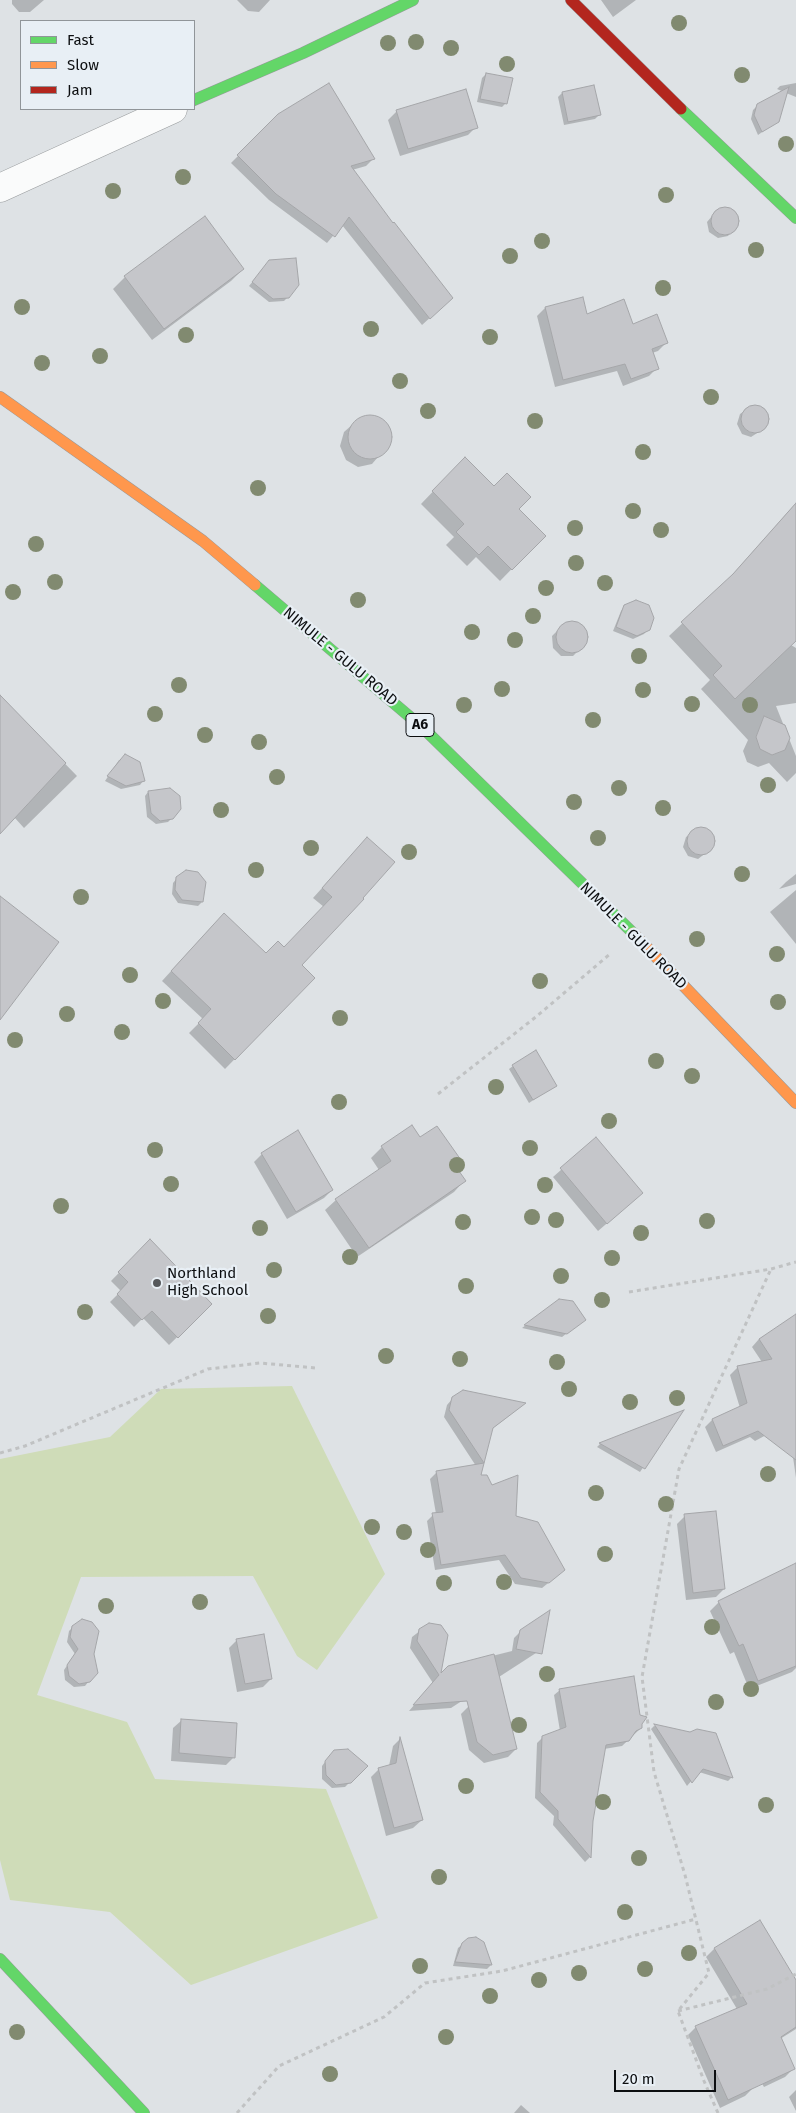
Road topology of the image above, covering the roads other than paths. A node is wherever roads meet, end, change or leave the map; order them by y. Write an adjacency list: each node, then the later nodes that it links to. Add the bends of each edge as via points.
1 (413, 0): 3 (main road, via 303,53)
2 (571, 0): 6 (main road)
3 (195, 100)
4 (171, 110): 5 (street)
5 (0, 188)
6 (796, 218)
7 (0, 397): 8 (main road, NIMULE - GULU ROAD / A6, via 203,541 423,728 634,934)
8 (796, 1103)
9 (0, 1959): 10 (main road)
10 (144, 2113)

